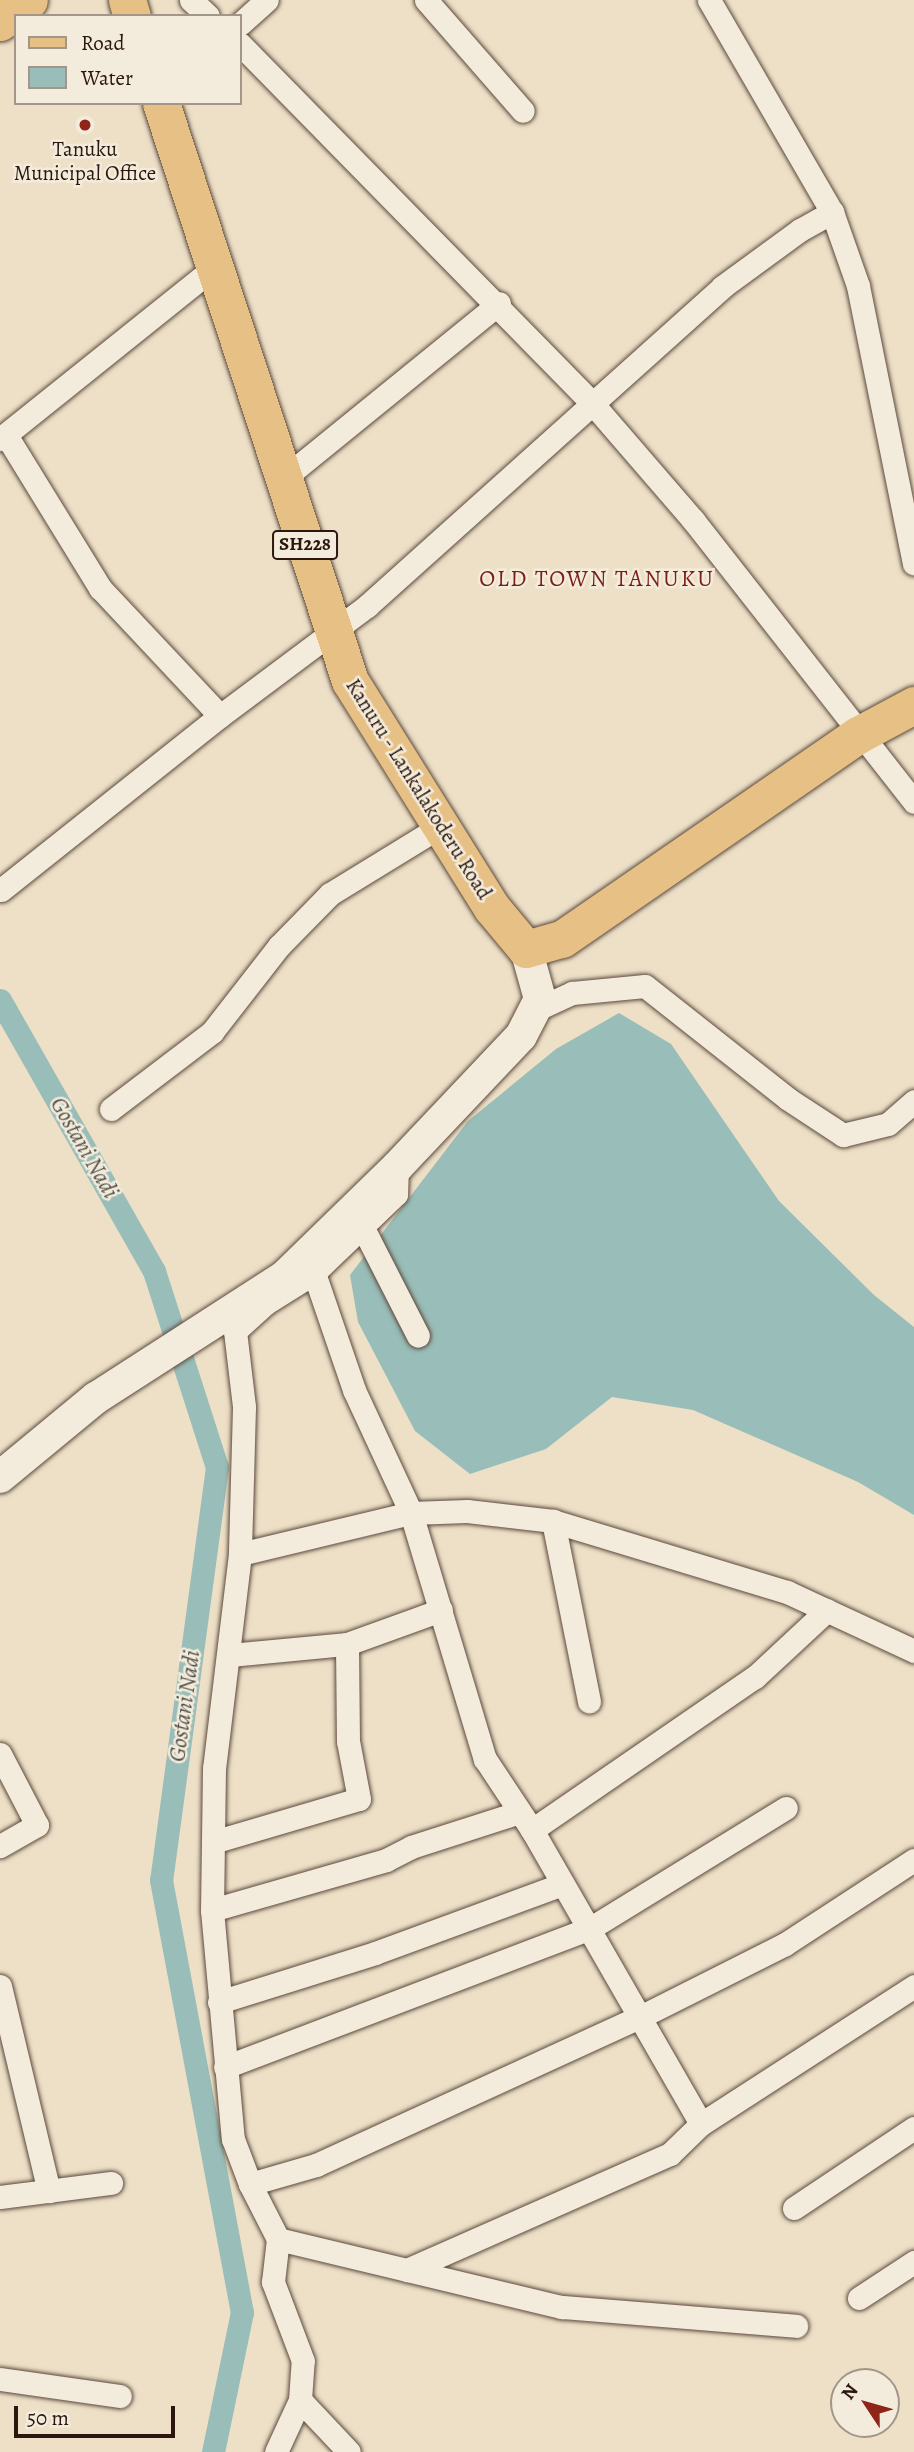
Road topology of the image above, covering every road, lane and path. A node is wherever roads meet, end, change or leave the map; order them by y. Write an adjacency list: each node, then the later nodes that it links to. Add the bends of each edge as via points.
1 (29, 0): 7 (main road)
2 (191, 0): 6 (street)
3 (267, 0): 8 (street)
4 (426, 0): 11 (street)
5 (709, 0): 12 (street)
6 (206, 14)
7 (0, 22)
8 (242, 22)
9 (242, 46): 14 (street)
10 (162, 105): 13 (main road, Kanuru - Lankalakoderu Road / SH228)
11 (523, 111)
12 (832, 212): 15 (street, via 722,287); 18 (street, via 858,286)
13 (215, 267): 16 (street); 17 (main road, Kanuru - Lankalakoderu Road / SH228)
14 (499, 303): 15 (street); 17 (street)
15 (592, 403): 19 (street, via 367,607); 22 (street, via 693,520)
16 (3, 437): 21 (street, via 100,588)
17 (284, 478): 19 (main road, Kanuru - Lankalakoderu Road / SH228)
18 (914, 563)
19 (333, 631): 21 (street); 24 (main road, Kanuru - Lankalakoderu Road / SH228, via 350,681)
20 (914, 705): 22 (main road)
21 (220, 716): 25 (street)
22 (858, 735): 23 (street); 26 (main road, via 562,939)
23 (914, 802)
24 (441, 826): 26 (main road, Kanuru - Lankalakoderu Road / SH228, via 507,929); 29 (street, via 330,894 279,946 212,1032)
25 (1, 890)
26 (526, 949): 27 (street, via 539,988)
27 (535, 1010): 28 (street, via 572,993 645,986 788,1099 843,1135 888,1124); 30 (street, via 521,1037)
28 (914, 1101)
29 (111, 1109)
30 (397, 1167): 31 (street, via 396,1194); 34 (street, via 285,1276 96,1398)
31 (362, 1226): 32 (street); 33 (street)
32 (314, 1273): 35 (street, via 355,1390); 37 (street, via 266,1303 235,1331 244,1406)
33 (418, 1336)
34 (0, 1477)
35 (411, 1513): 36 (street, via 467,1511); 37 (street); 39 (street)
36 (553, 1521): 38 (street, via 787,1592); 43 (street)
37 (240, 1554): 42 (street)
38 (827, 1609): 41 (street); 46 (street, via 755,1677)
39 (441, 1610): 40 (street); 46 (street, via 485,1759)
40 (347, 1644): 42 (street); 47 (street, via 348,1741 359,1799)
41 (914, 1651)
42 (230, 1655): 47 (street, via 214,1768)
43 (589, 1701)
44 (0, 1754): 48 (street, via 37,1825)
45 (786, 1808): 52 (street)
46 (526, 1821): 50 (street); 51 (street, via 411,1847 386,1860)
47 (213, 1842): 51 (street)
48 (0, 1846)
49 (914, 1860): 56 (street, via 785,1944)
50 (563, 1884): 52 (street); 55 (street, via 375,1953)
51 (212, 1910): 55 (street)
52 (589, 1928): 56 (street); 57 (street)
53 (0, 1986): 62 (street)
54 (914, 1986): 58 (street)
55 (219, 2002): 57 (street)
56 (642, 2016): 58 (street); 61 (street, via 316,2165)
57 (225, 2067): 61 (street, via 233,2139)
58 (701, 2124): 67 (street, via 670,2154)
59 (914, 2128): 64 (street)
60 (111, 2183): 62 (street)
61 (250, 2184): 65 (street)
62 (49, 2190): 63 (street)
63 (0, 2197)
64 (794, 2207)
65 (278, 2239): 67 (street); 72 (street, via 274,2282 303,2361)
66 (914, 2262): 68 (street)
67 (407, 2270): 69 (street, via 562,2307)
68 (859, 2298)
69 (796, 2326)
70 (0, 2379): 71 (street)
71 (120, 2396)
72 (300, 2400): 73 (street); 74 (street)
73 (276, 2452)
74 (349, 2452)

